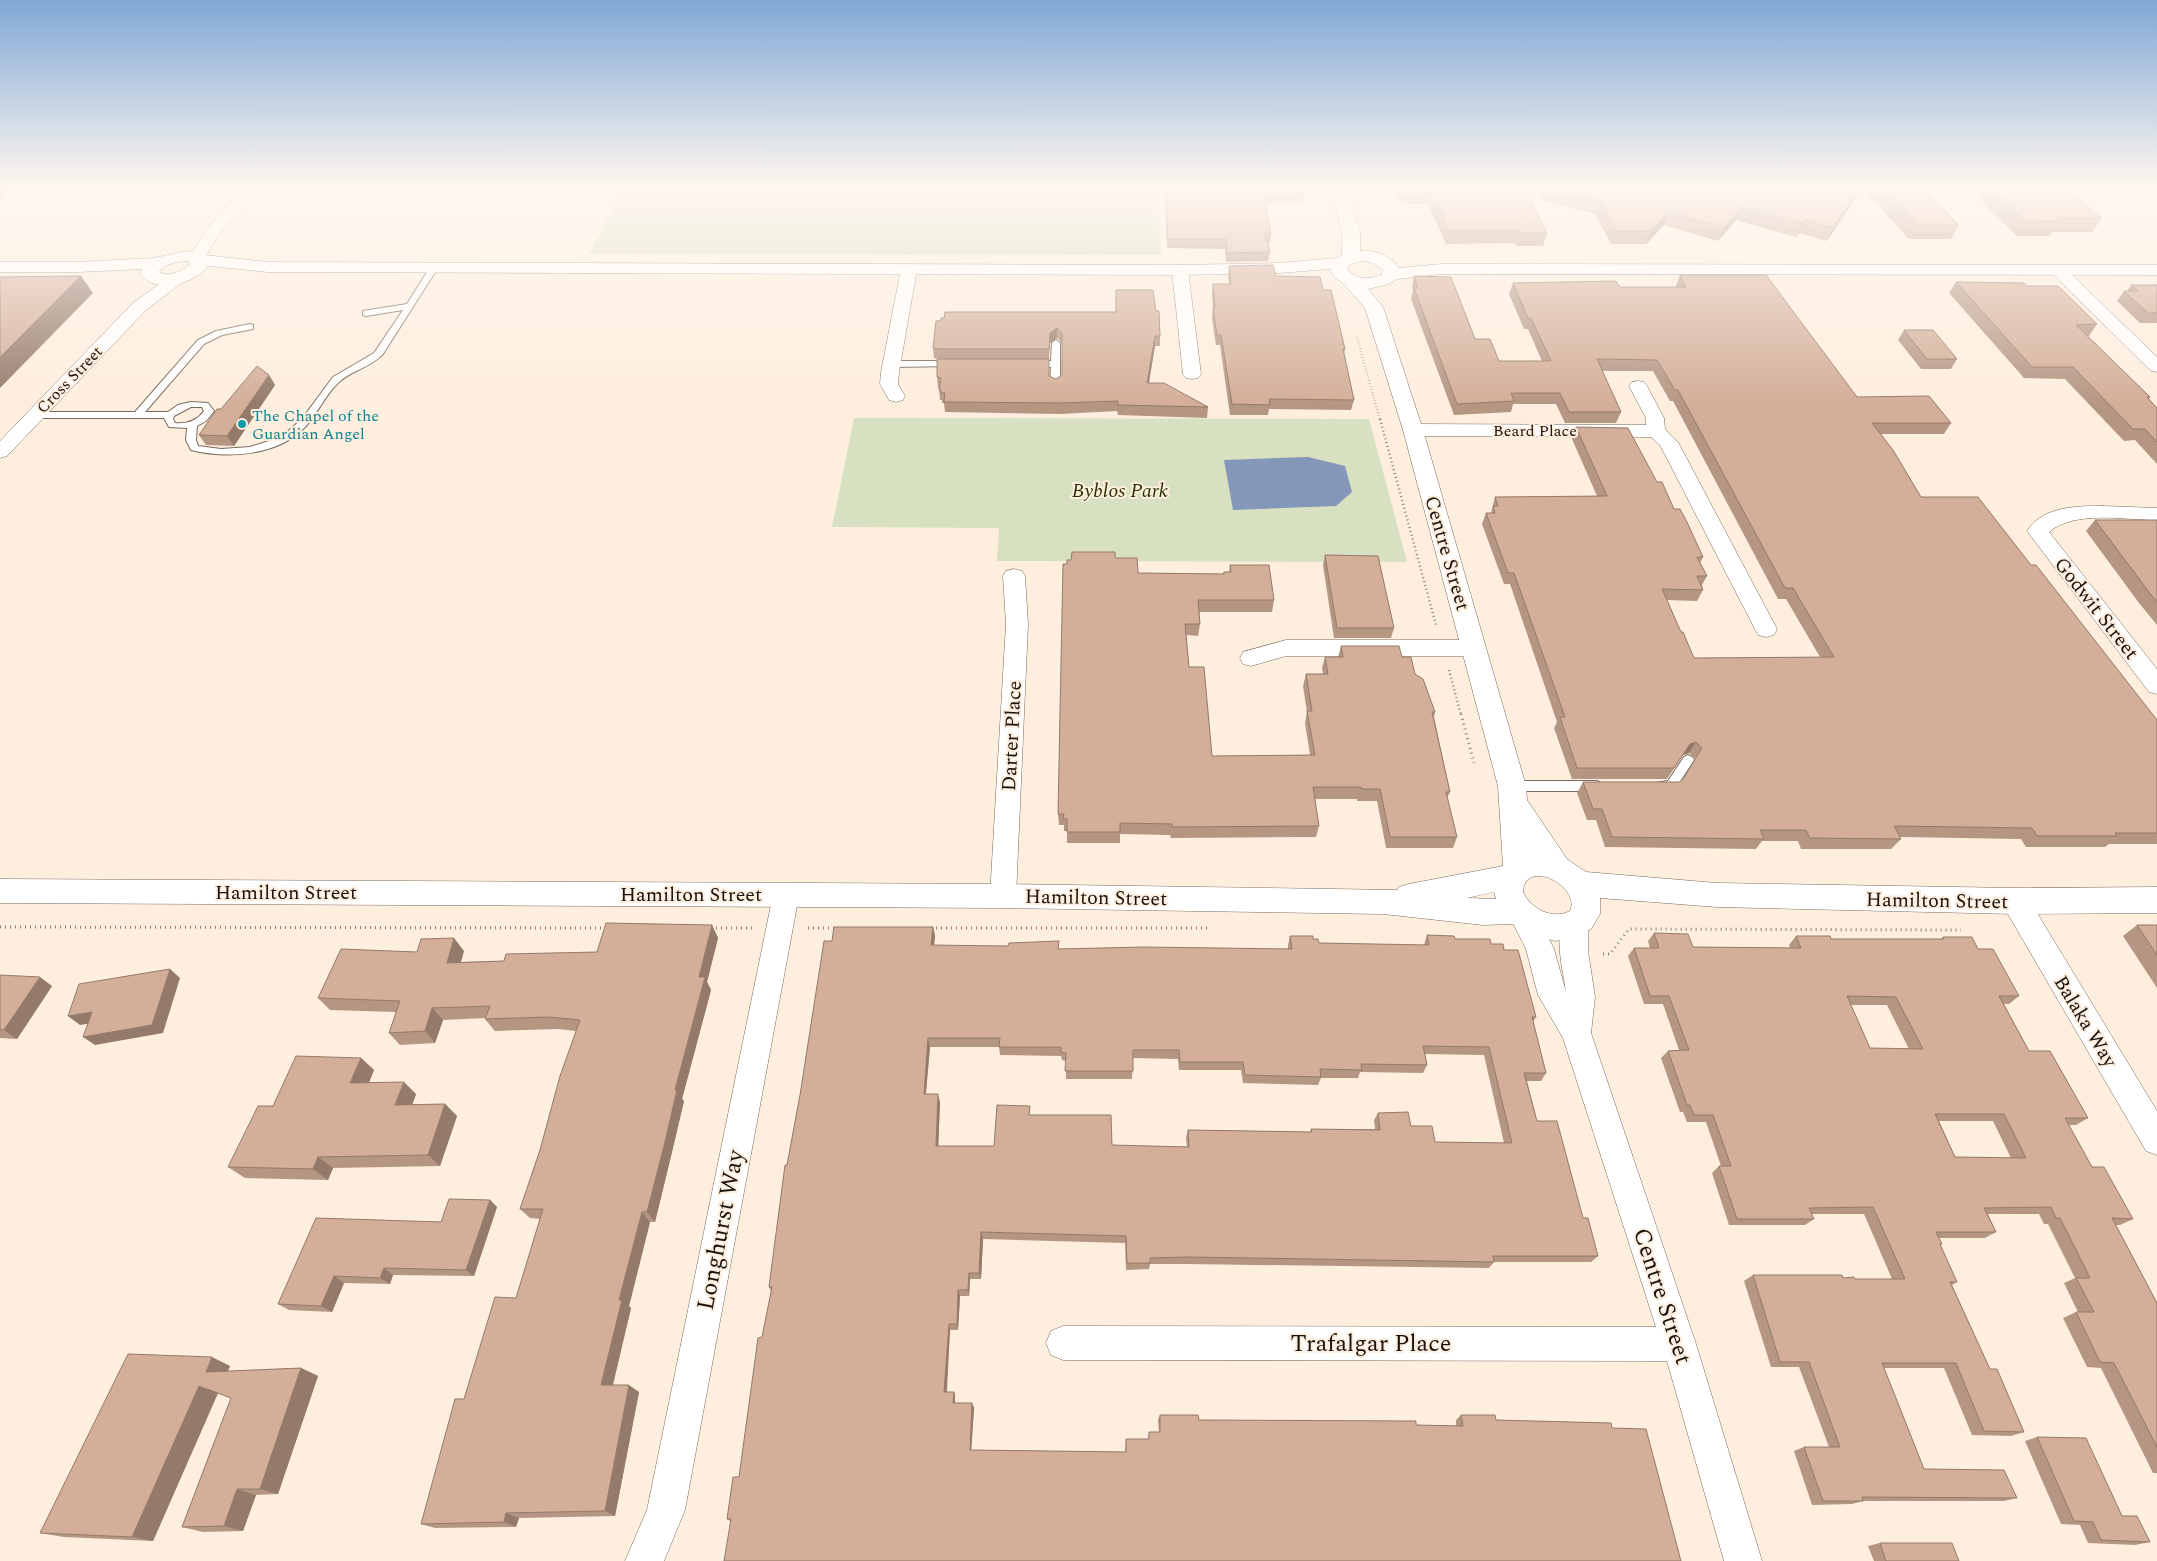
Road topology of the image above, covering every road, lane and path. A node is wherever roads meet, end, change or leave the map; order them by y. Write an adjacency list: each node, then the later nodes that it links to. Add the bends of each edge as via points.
1 (198, 259): 18 (street, via 200,265)
2 (170, 260): 11 (street)
3 (178, 260): 11 (street)
4 (203, 260): 10 (street)
5 (1347, 260): 12 (street)
6 (1363, 260): 12 (street)
7 (1372, 260): 17 (street)
8 (435, 266): 10 (street); 13 (street); 19 (lane)
9 (0, 267): 11 (street)
10 (268, 267): 18 (street)
11 (158, 268): 18 (street, via 168,279); 20 (street, Cross Street)
12 (1346, 268): 14 (street); 17 (street, via 1366,283); 21 (street, Centre Street)
13 (909, 269): 14 (street); 26 (street)
14 (1180, 270): 31 (street)
15 (2058, 270): 16 (street); 17 (street, via 1442,269); 30 (street)
16 (2157, 270)
17 (1387, 273): 21 (street)
18 (183, 276): 20 (street, Cross Street)
19 (410, 306): 22 (lane); 38 (lane, via 379,353 366,364 337,378 302,426 290,435 242,452 204,451 194,448)
20 (139, 307): 35 (street, Cross Street)
21 (1374, 307): 39 (street, Centre Street)
22 (366, 313)
23 (250, 327): 36 (lane, via 221,332 202,342)
24 (1354, 330): 45 (path)
25 (1056, 343): 29 (lane)
26 (891, 364): 27 (lane); 34 (street, via 889,384)
27 (958, 364)
28 (1026, 364): 29 (lane)
29 (1055, 364): 32 (lane)
30 (2157, 367)
31 (1192, 374)
32 (1055, 385)
33 (1638, 386): 40 (street, via 1655,418)
34 (896, 396)
35 (34, 415): 36 (lane); 41 (street, Cross Street)
36 (138, 415): 37 (lane)
37 (170, 415): 38 (lane, via 168,419 172,425); 38 (lane, via 187,406 200,404 208,408 204,418)
38 (192, 424)
39 (1413, 430): 40 (street, Beard Place); 46 (street, Centre Street)
40 (1656, 431): 44 (street, via 1668,442)
41 (0, 452)
42 (2157, 514): 48 (street, Godwit Street, via 2064,516 2037,531)
43 (1014, 576): 57 (street, Darter Place, via 1017,624)
44 (1766, 629)
45 (1442, 648): 46 (street); 47 (street, via 1286,648); 50 (path)
46 (1474, 648): 53 (street, Centre Street)
47 (1250, 658)
48 (2157, 686)
49 (1688, 760): 52 (lane, via 1671,786)
50 (1476, 771)
51 (1612, 786): 53 (lane)
52 (1651, 786)
53 (1513, 794): 54 (street, Centre Street); 61 (street, Centre Street)
54 (1514, 873): 59 (street, Hamilton Street); 61 (street, Hamilton Street, via 1535,864); 62 (street, Centre Street, via 1508,893)
55 (0, 891): 56 (street, Hamilton Street)
56 (786, 895): 57 (street, Hamilton Street); 66 (street, Longhurst Way)
57 (1003, 896): 59 (street, Hamilton Street)
58 (2157, 900): 60 (street, Hamilton Street)
59 (1383, 901): 62 (street, Hamilton Street)
60 (2015, 901): 61 (street, Hamilton Street, via 1717,895); 72 (street, Balaka Way)
61 (1574, 907): 62 (street, via 1563,928 1536,924); 70 (path, via 1610,954 1629,929); 71 (street, Centre Street, via 1581,997)
62 (1521, 914): 71 (street, Centre Street, via 1540,949 1552,995)
63 (0, 927): 64 (path)
64 (610, 928)
65 (710, 928): 66 (path)
66 (780, 928): 67 (path); 75 (street, Longhurst Way, via 666,1510)
67 (840, 928)
68 (930, 928): 69 (path)
69 (1210, 928)
70 (1963, 930)
71 (1576, 1033): 74 (street, Centre Street)
72 (2157, 1140)
73 (1063, 1343): 74 (street, Trafalgar Place)
74 (1679, 1344): 76 (street, Centre Street)
75 (644, 1561)
76 (1743, 1561)

